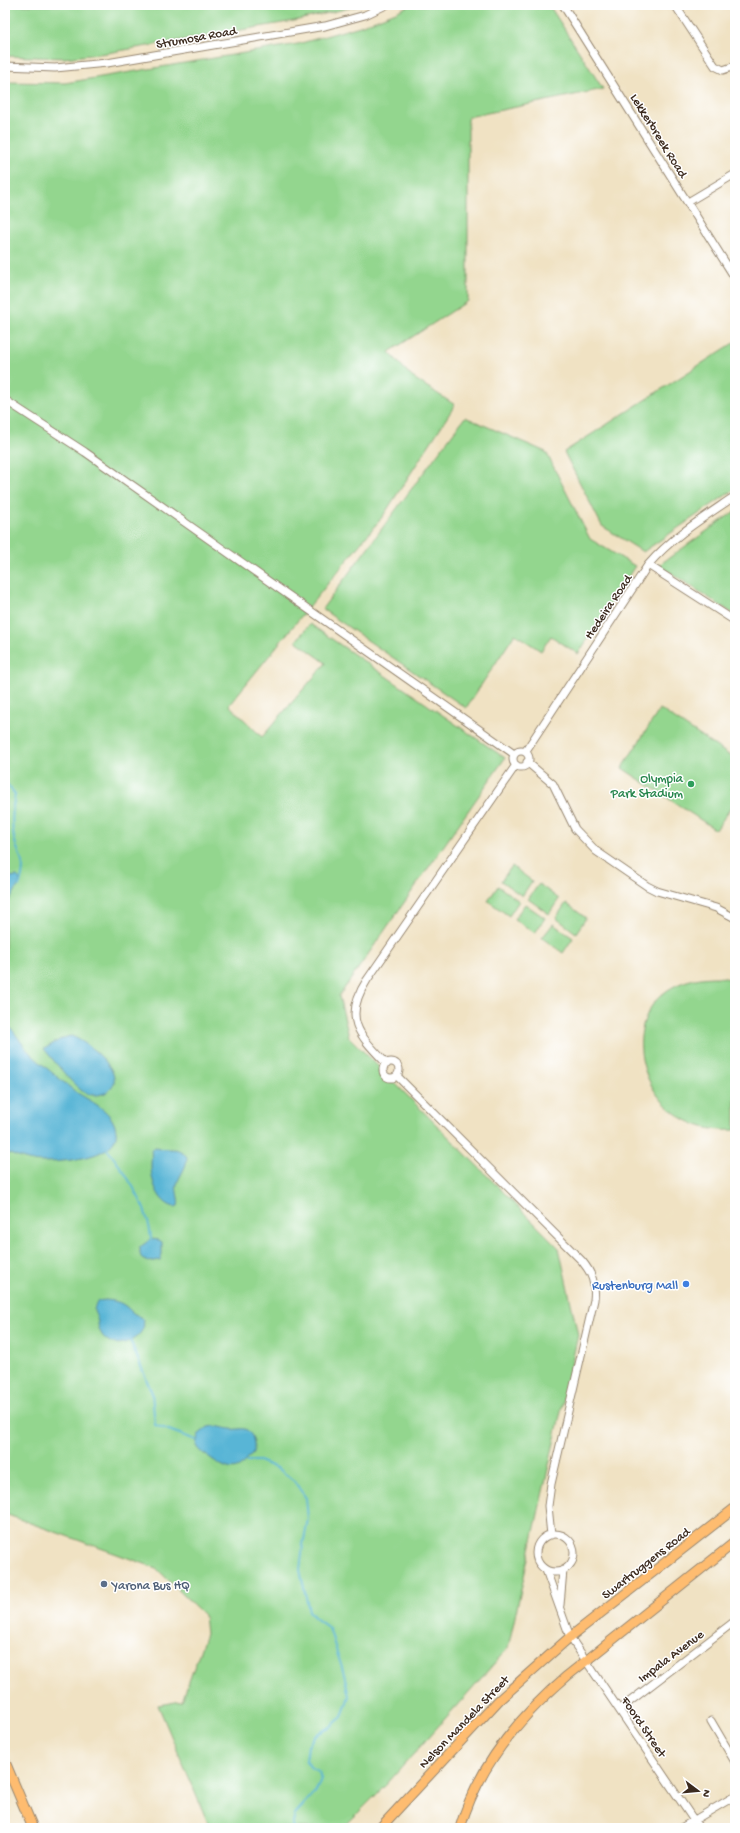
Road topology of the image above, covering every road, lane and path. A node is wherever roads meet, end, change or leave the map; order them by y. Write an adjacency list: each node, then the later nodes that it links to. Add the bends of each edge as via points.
1 (386, 5): 4 (street, Strumosa Road, via 365,15 325,26 107,63 54,68)
2 (563, 5): 7 (street, Lekkerbreek Road)
3 (675, 5): 5 (street, via 715,66 723,70)
4 (5, 66)
5 (735, 66)
6 (735, 174): 7 (street)
7 (688, 202): 8 (street, Lekkerbreek Road)
8 (735, 278)
9 (5, 400): 14 (street, via 85,452)
10 (735, 496): 11 (street, Hedeira Road, via 673,539)
11 (648, 565): 12 (street); 13 (street, Hedeira Road)
12 (735, 622)
13 (525, 752): 14 (street, via 518,751); 15 (street)
14 (514, 754): 16 (street)
15 (527, 762): 16 (street, via 524,766); 17 (street, via 553,784 575,829 596,851 657,891 716,908)
16 (516, 765): 18 (street, via 357,998 357,1028 365,1041)
17 (735, 918)
18 (387, 1064): 19 (street, via 396,1064 399,1071); 19 (street, via 384,1068 385,1075 392,1078)
19 (396, 1076): 21 (street, via 582,1261 592,1274 594,1300 550,1491)
20 (735, 1508): 27 (main road, Swartruggens Road)
21 (550, 1535): 23 (street, via 537,1547 537,1560); 24 (street, via 567,1539 573,1550 572,1561)
22 (735, 1542): 28 (main road)
23 (546, 1570): 24 (street); 25 (street, Foord Street)
24 (563, 1570): 25 (street)
25 (560, 1606): 27 (street, Foord Street)
26 (735, 1620): 29 (street, Impala Avenue)
27 (570, 1637): 28 (street, Foord Street); 37 (main road, Nelson Mandela Street, via 499,1700)
28 (587, 1661): 29 (street, Foord Street); 38 (main road, via 544,1696 495,1752 476,1788)
29 (620, 1709): 35 (street, Foord Street)
30 (711, 1721): 32 (street)
31 (5, 1762): 33 (main road)
32 (735, 1762)
33 (8, 1778): 36 (main road)
34 (735, 1796): 35 (street)
35 (694, 1820): 39 (street); 40 (street, Foord Street)
36 (33, 1828)
37 (380, 1828)
38 (460, 1828)
39 (681, 1828)
40 (699, 1828)

